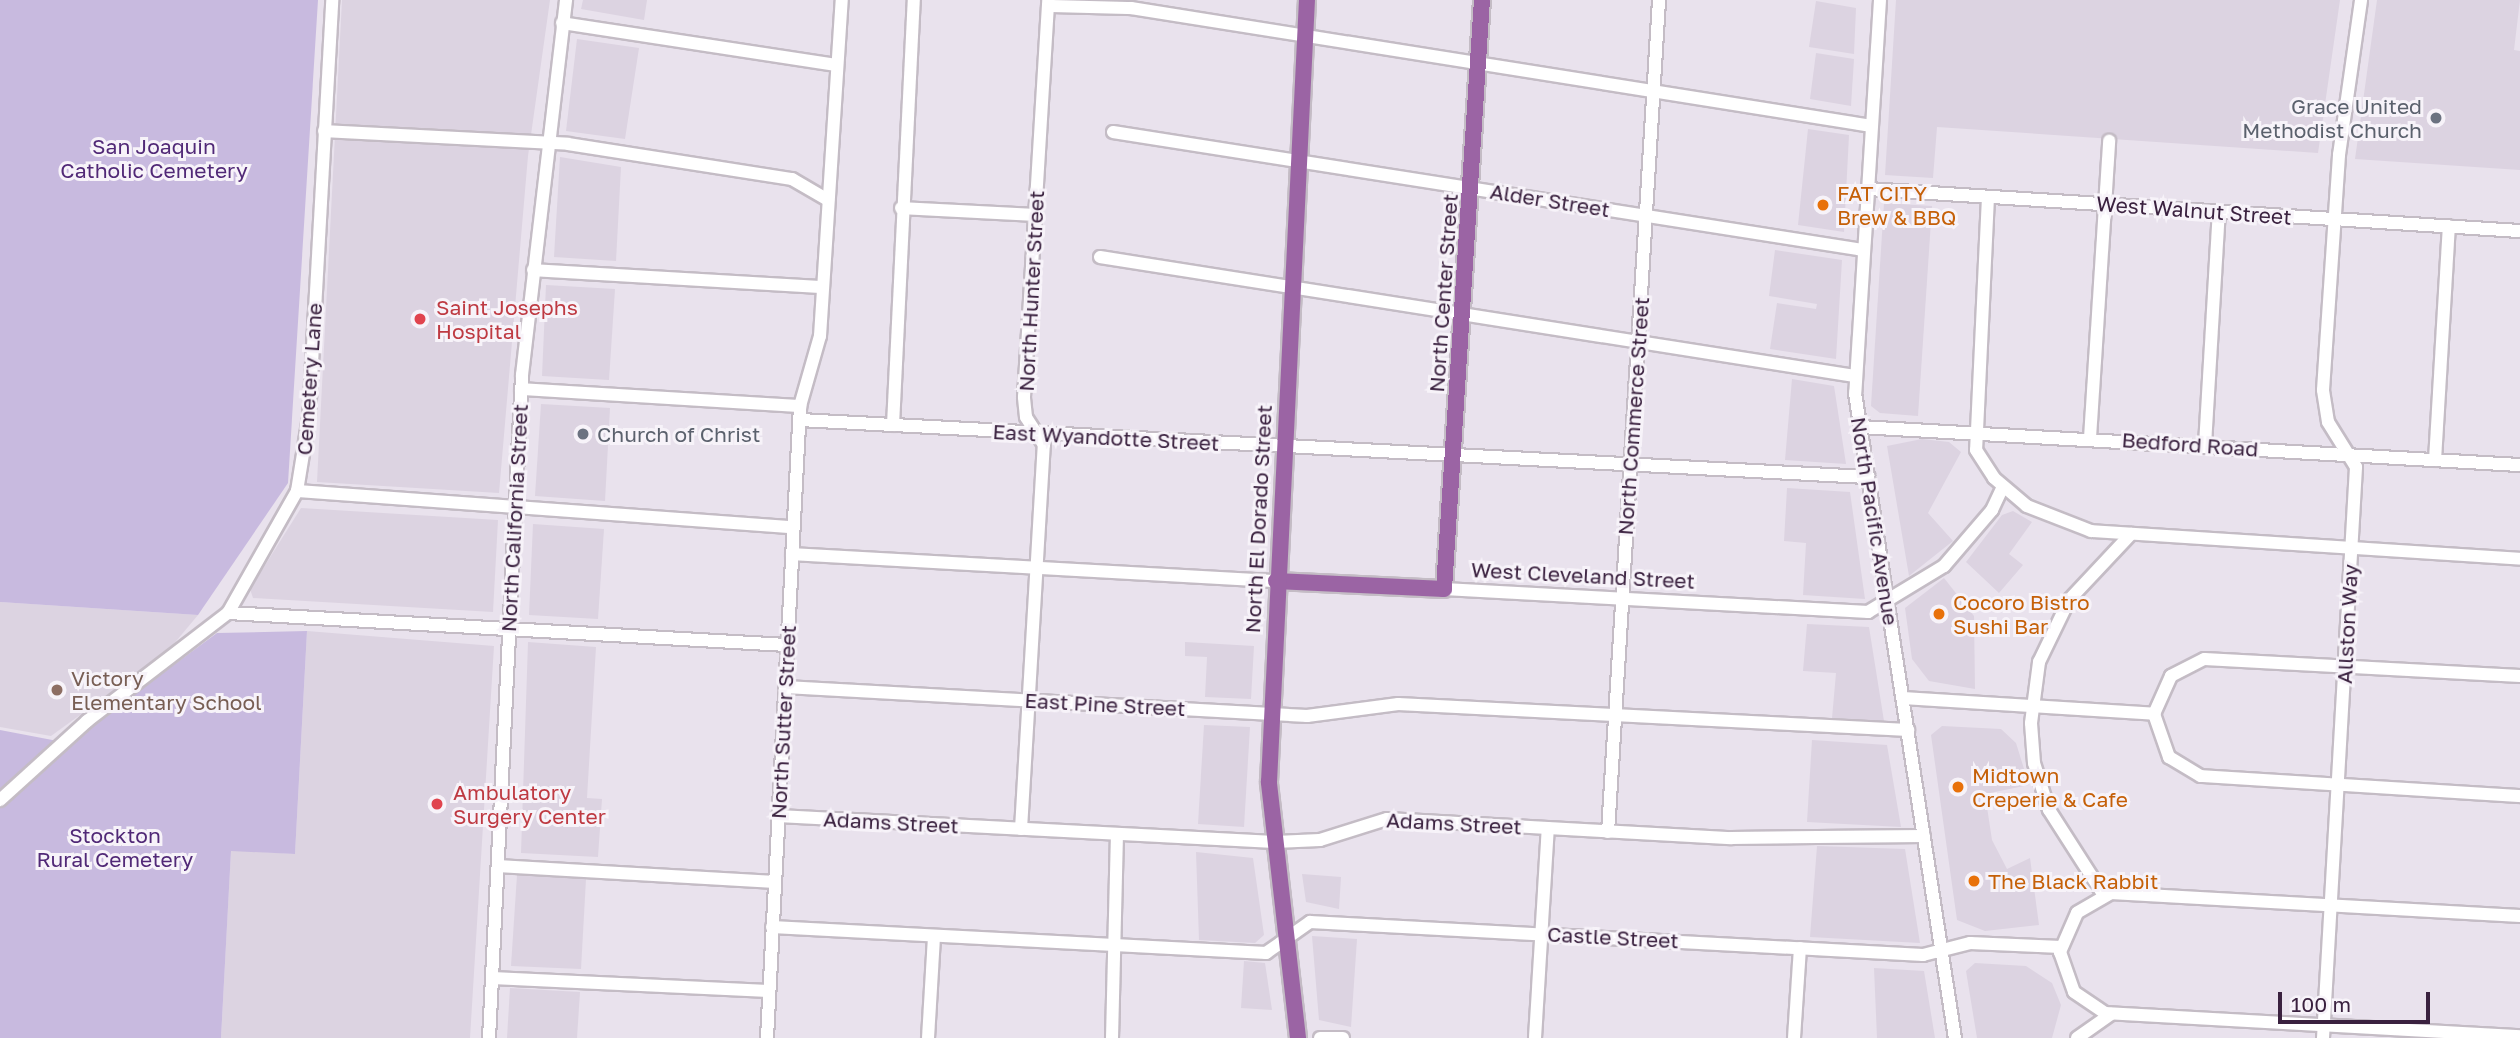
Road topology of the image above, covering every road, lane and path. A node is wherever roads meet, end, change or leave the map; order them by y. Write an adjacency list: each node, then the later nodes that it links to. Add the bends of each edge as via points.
1 (332, 0): 17 (street, Cemetery Lane)
2 (566, 0): 11 (street, North California Street)
3 (842, 0): 14 (street, North Sutter Street)
4 (914, 0): 27 (street)
5 (1307, 0): 12 (main road, North El Dorado Street)
6 (1482, 0): 13 (main road, North Center Street)
7 (1659, 0): 15 (street, North Commerce Street)
8 (1880, 0): 16 (street, North Pacific Avenue)
9 (2361, 0): 31 (street, Allston Way)
10 (1048, 3): 12 (street, via 1131,8); 29 (street, North Hunter Street)
11 (562, 23): 14 (street); 20 (street, North California Street)
12 (1306, 36): 13 (street); 21 (main road, North El Dorado Street)
13 (1478, 62): 15 (street); 22 (main road, North Center Street)
14 (837, 65): 25 (street, North Sutter Street)
15 (1653, 90): 16 (street); 30 (street, North Commerce Street)
16 (1872, 126): 23 (street, North Pacific Avenue)
17 (324, 131): 20 (street); 58 (street, Cemetery Lane, via 309,418)
18 (1113, 132): 21 (street, Alder Street)
19 (2109, 141): 26 (street)
20 (547, 142): 25 (street, via 792,179); 36 (street, North California Street)
21 (1299, 162): 22 (street, Alder Street); 38 (main road, North El Dorado Street)
22 (1471, 188): 30 (street, Alder Street); 39 (main road, North Center Street)
23 (1868, 189): 24 (street, West Walnut Street); 34 (street, North Pacific Avenue)
24 (1988, 197): 26 (street, West Walnut Street); 47 (street)
25 (828, 200): 37 (street, North Sutter Street)
26 (2105, 204): 28 (street, West Walnut Street); 48 (street)
27 (901, 208): 29 (street); 44 (street)
28 (2220, 212): 31 (street, West Walnut Street); 49 (street)
29 (1035, 215): 46 (street, North Hunter Street, via 1024,397)
30 (1645, 215): 34 (street, Alder Street); 40 (street, North Commerce Street)
31 (2335, 219): 32 (street, West Walnut Street); 51 (street, Allston Way, via 2324,404)
32 (2449, 226): 33 (street, West Walnut Street); 53 (street)
33 (2520, 231)
34 (1863, 250): 41 (street, North Pacific Avenue)
35 (1100, 257): 38 (street)
36 (533, 270): 37 (street); 42 (street, North California Street)
37 (823, 287): 43 (street, North Sutter Street, via 820,336)
38 (1290, 287): 39 (street); 50 (main road, North El Dorado Street)
39 (1463, 315): 40 (street); 52 (main road, North Center Street)
40 (1637, 341): 41 (street); 54 (street, North Commerce Street)
41 (1855, 376): 45 (street, North Pacific Avenue)
42 (521, 389): 43 (street, East Wyandotte Street); 59 (street, North California Street)
43 (800, 413): 44 (street, East Wyandotte Street); 60 (street, North Sutter Street)
44 (893, 425): 46 (street, East Wyandotte Street)
45 (1860, 427): 47 (street, Bedford Road); 56 (street, North Pacific Avenue)
46 (1035, 432): 50 (street, East Wyandotte Street); 65 (street, North Hunter Street, via 1044,445)
47 (1975, 432): 48 (street, Bedford Road); 57 (street, via 1978,454)
48 (2090, 438): 49 (street, Bedford Road)
49 (2205, 445): 51 (street, Bedford Road)
50 (1283, 447): 52 (street, East Wyandotte Street); 66 (main road, North El Dorado Street)
51 (2347, 453): 53 (street, Bedford Road); 62 (street, Allston Way, via 2356,467)
52 (1454, 455): 54 (street, East Wyandotte Street); 67 (main road, North Center Street)
53 (2435, 460): 55 (street, Bedford Road)
54 (1630, 465): 56 (street, East Wyandotte Street); 68 (street, North Commerce Street)
55 (2520, 465)
56 (1868, 477): 69 (street, North Pacific Avenue)
57 (2003, 486): 61 (street, via 2062,523); 69 (street, via 1992,510 1944,566)
58 (297, 491): 59 (street); 70 (street, Cemetery Lane)
59 (514, 509): 60 (street); 71 (street, North California Street)
60 (793, 527): 63 (street, North Sutter Street)
61 (2131, 534): 62 (street); 78 (street, via 2069,600 2039,662)
62 (2351, 547): 64 (street); 73 (street, Allston Way)
63 (792, 554): 65 (street); 72 (street, North Sutter Street)
64 (2520, 559)
65 (1037, 566): 66 (street); 77 (street, North Hunter Street)
66 (1276, 580): 67 (main road, West Cleveland Street); 79 (main road, North El Dorado Street)
67 (1444, 589): 68 (street, West Cleveland Street)
68 (1622, 598): 69 (street, West Cleveland Street, via 1868,612); 81 (street, North Commerce Street)
69 (1887, 604): 76 (street, North Pacific Avenue)
70 (228, 613): 71 (street); 85 (street, Cemetery Lane, via 87,720)
71 (507, 629): 72 (street); 93 (street, North California Street)
72 (787, 645): 75 (street, North Sutter Street)
73 (2344, 665): 74 (street); 80 (street, via 2199,660 2171,676); 83 (street, Allston Way)
74 (2520, 676)
75 (785, 687): 77 (street, East Pine Street); 86 (street, North Sutter Street)
76 (1903, 698): 78 (street); 82 (street, North Pacific Avenue)
77 (1029, 700): 79 (street, East Pine Street); 88 (street, North Hunter Street)
78 (2032, 706): 80 (street); 95 (street, via 2040,786)
79 (1271, 714): 81 (street, East Pine Street, via 1425,705); 92 (main road, North El Dorado Street)
80 (2154, 714): 83 (street, via 2162,747 2192,774)
81 (1616, 716): 82 (street, East Pine Street); 89 (street, North Commerce Street)
82 (1908, 730): 91 (street, North Pacific Avenue)
83 (2338, 785): 84 (street); 96 (street, Allston Way)
84 (2520, 796)
85 (0, 800)
86 (778, 816): 88 (street, Adams Street); 94 (street, North Sutter Street)
87 (1548, 828): 89 (street, Adams Street); 92 (street, Adams Street, via 1387,819 1320,840); 99 (street)
88 (1021, 829): 90 (street, Adams Street)
89 (1608, 832): 91 (street, Adams Street)
90 (1117, 834): 92 (street, Adams Street); 102 (street)
91 (1924, 836): 105 (street, North Pacific Avenue)
92 (1273, 842): 101 (main road, North El Dorado Street)
93 (499, 866): 94 (street); 106 (street, North California Street)
94 (774, 882): 98 (street, North Sutter Street)
95 (2103, 894): 96 (street); 103 (street, via 2077,913)
96 (2330, 905): 97 (street); 109 (street, Allston Way)
97 (2520, 916)
98 (772, 927): 100 (street, Castle Street); 107 (street, North Sutter Street)
99 (1541, 933): 101 (street, Castle Street, via 1310,922); 104 (street, Castle Street); 118 (street)
100 (934, 936): 102 (street, Castle Street); 113 (street)
101 (1287, 937): 102 (street, Castle Street, via 1266,953); 115 (main road, North El Dorado Street)
102 (1117, 945): 114 (street)
103 (2061, 947): 105 (street, Castle Street, via 1970,943); 108 (street, via 2074,992)
104 (1800, 948): 105 (street, Castle Street, via 1923,955); 119 (street)
105 (1942, 950): 120 (street, North Pacific Avenue)
106 (493, 978): 107 (street); 111 (street, North California Street)
107 (768, 991): 112 (street, North Sutter Street)
108 (2111, 1014): 109 (street); 121 (street)
109 (2324, 1024): 110 (street); 122 (street, Allston Way)
110 (2520, 1036)
111 (489, 1038)
112 (767, 1038)
113 (929, 1038)
114 (1112, 1038)
115 (1298, 1038)
116 (1320, 1038): 117 (street)
117 (1343, 1038)
118 (1535, 1038)
119 (1794, 1038)
120 (1955, 1038)
121 (2077, 1038)
122 (2323, 1038)

